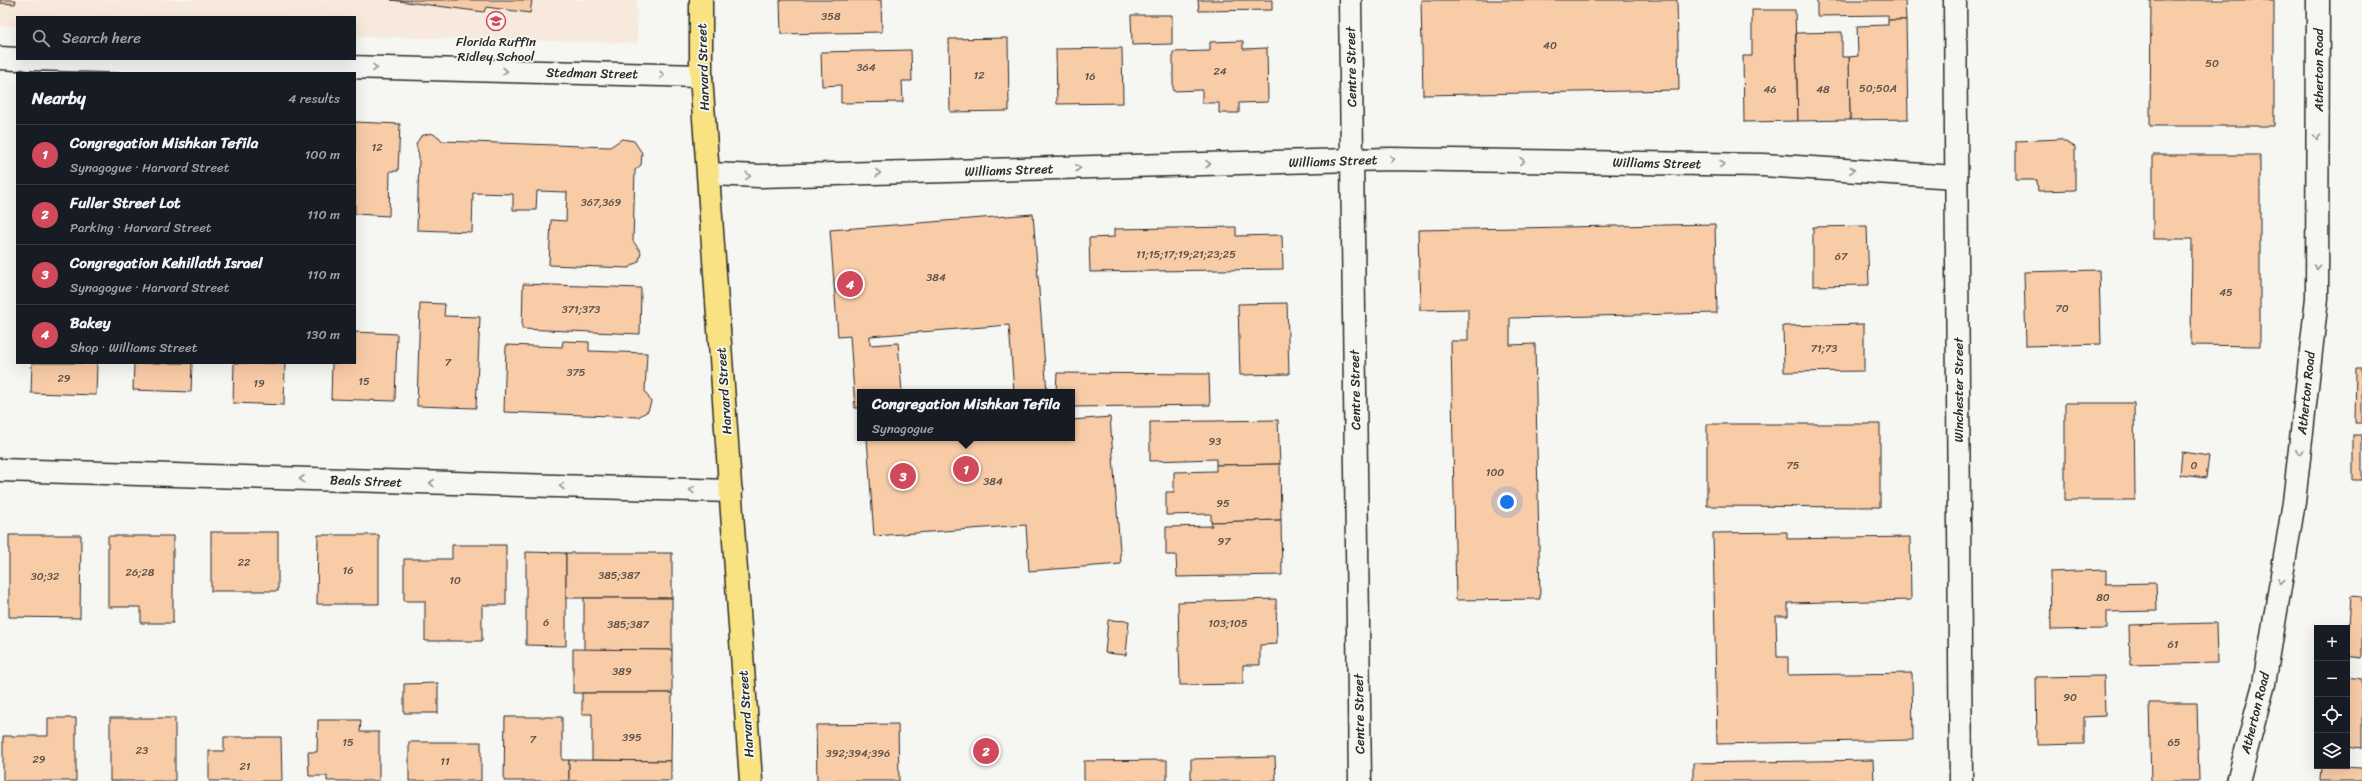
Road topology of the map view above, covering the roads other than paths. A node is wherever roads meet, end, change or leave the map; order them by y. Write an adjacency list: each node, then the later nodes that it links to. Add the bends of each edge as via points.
1 (701, 0): 8 (main road, Harvard Street)
2 (1350, 0): 9 (street, Centre Street)
3 (1955, 0): 11 (street, Winchester Street)
4 (2318, 0): 17 (street, Atherton Road, one-way to 17, via 2317,298 2294,502 2264,684)
5 (0, 58): 6 (street)
6 (16, 59)
7 (68, 60): 8 (street, Stedman Street, one-way to 8)
8 (701, 76): 10 (main road, Harvard Street)
9 (1353, 159): 10 (street, Williams Street, one-way to 9, via 760,176); 11 (street, Williams Street, one-way to 11, via 1763,165); 15 (street, Centre Street)
10 (709, 174): 13 (main road, Harvard Street)
11 (1956, 177): 16 (street, Winchester Street)
12 (0, 470): 13 (street, Beals Street, one-way to 12)
13 (731, 491): 14 (main road, Harvard Street)
14 (751, 781)
15 (1360, 781)
16 (1961, 781)
17 (2238, 781)

